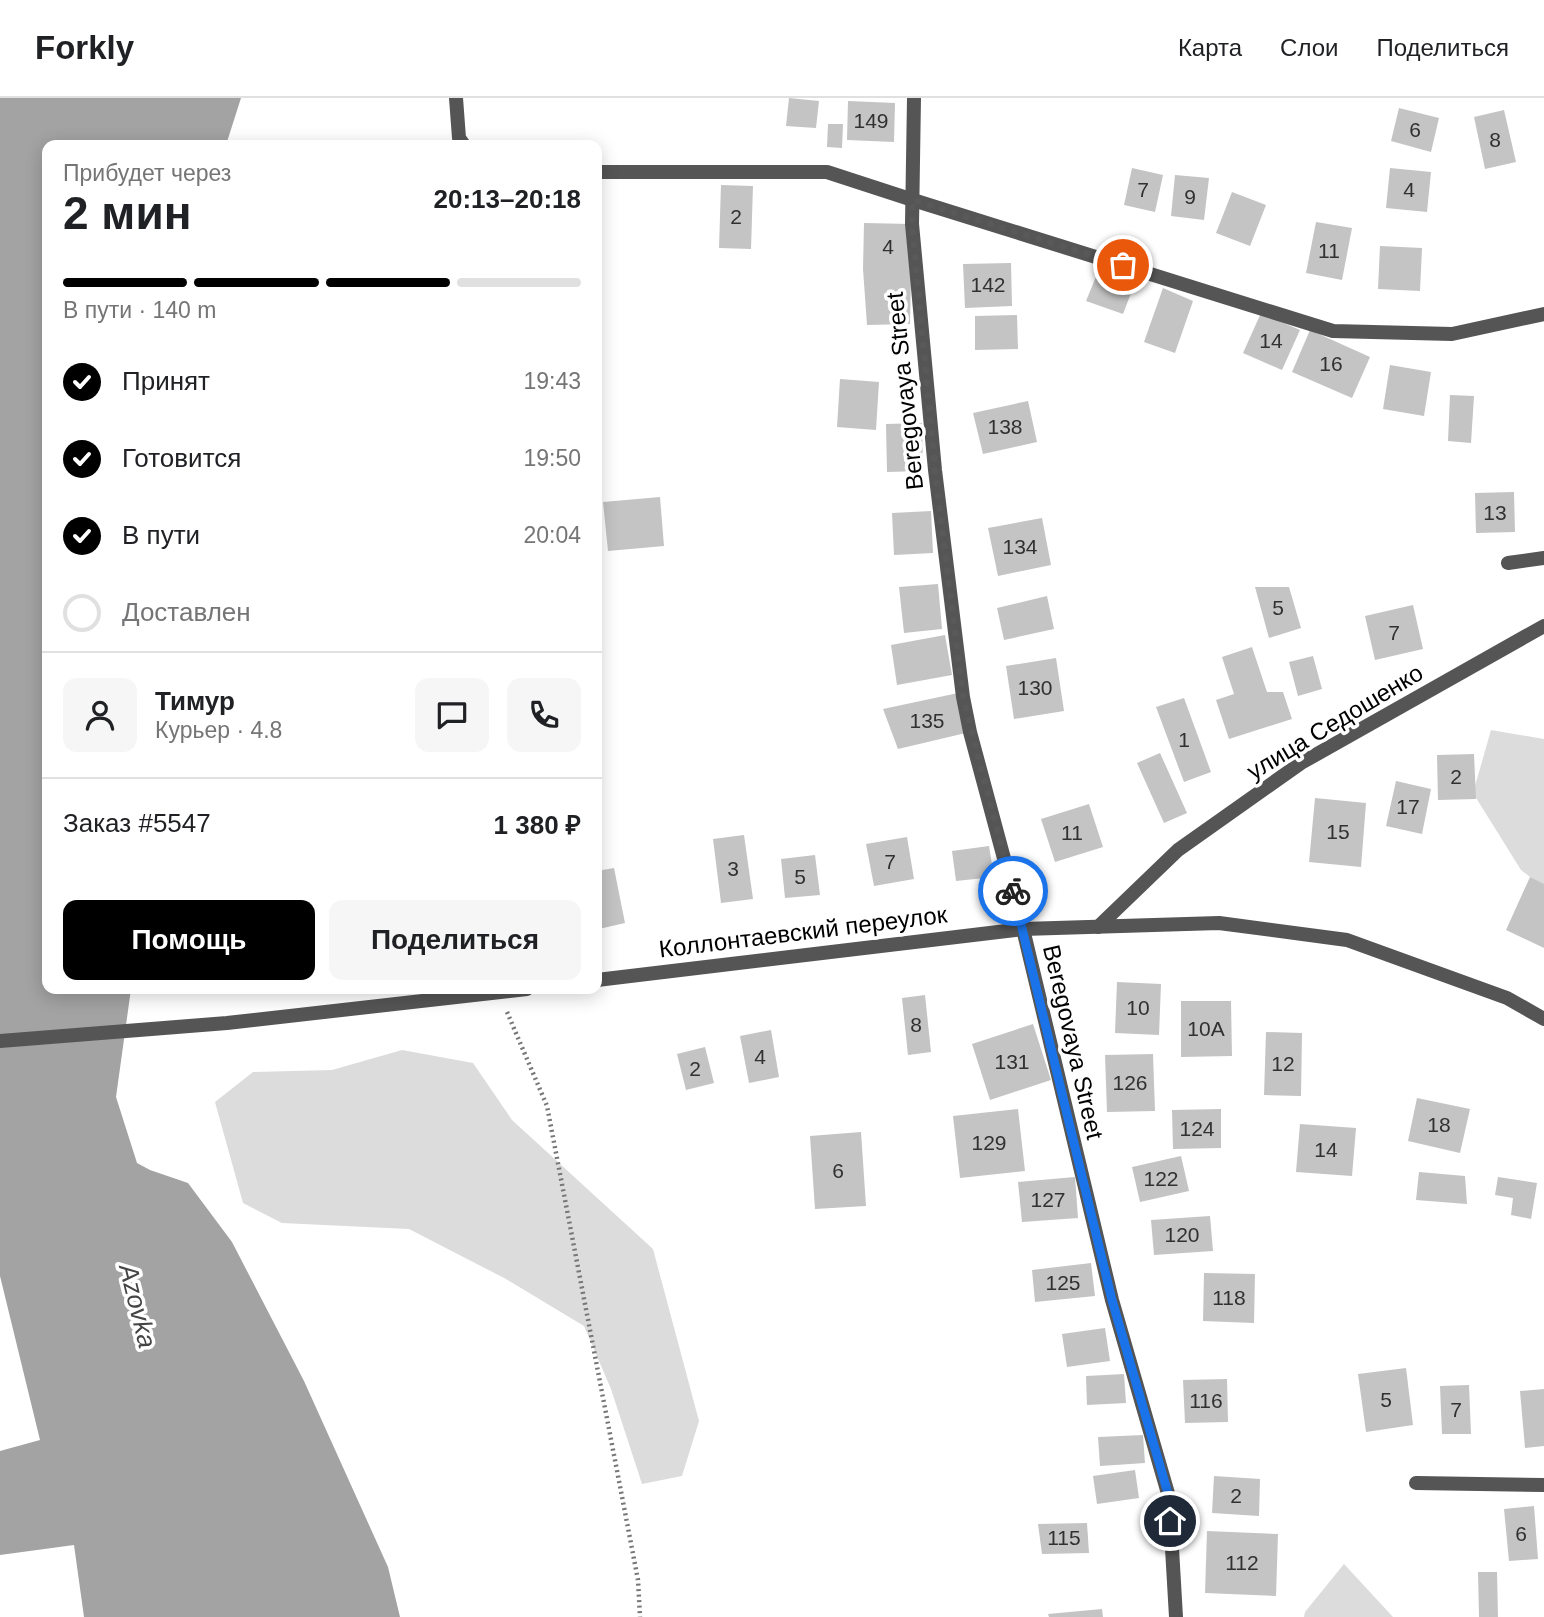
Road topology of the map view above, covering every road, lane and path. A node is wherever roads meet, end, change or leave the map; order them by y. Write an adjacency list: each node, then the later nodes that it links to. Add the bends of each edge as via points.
1 (456, 98): 3 (street)
2 (914, 98): 5 (street, Beregovaya Street)
3 (460, 140)
4 (602, 172): 5 (street, via 827,172)
5 (913, 200): 6 (street, via 1333,331 1452,334); 11 (street, Beregovaya Street, via 935,470 963,697)
6 (1544, 314)
7 (1544, 558): 8 (street)
8 (1508, 562)
9 (1544, 626): 10 (street, улица Седошенко, via 1301,763 1178,850)
10 (1098, 927): 11 (street, Коллонтаевский переулок); 15 (street, Коллонтаевский переулок, via 1219,923 1346,940 1507,998)
11 (1023, 929): 12 (street, Коллонтаевский переулок); 20 (street, Beregovaya Street, via 1112,1300 1169,1497)
12 (602, 979)
13 (466, 994): 16 (street, via 227,1023)
14 (501, 994): 19 (path, via 547,1106 638,1580)
15 (1544, 1019)
16 (0, 1041)
17 (1416, 1483): 18 (street)
18 (1544, 1485)
19 (640, 1617)
20 (1175, 1617)

